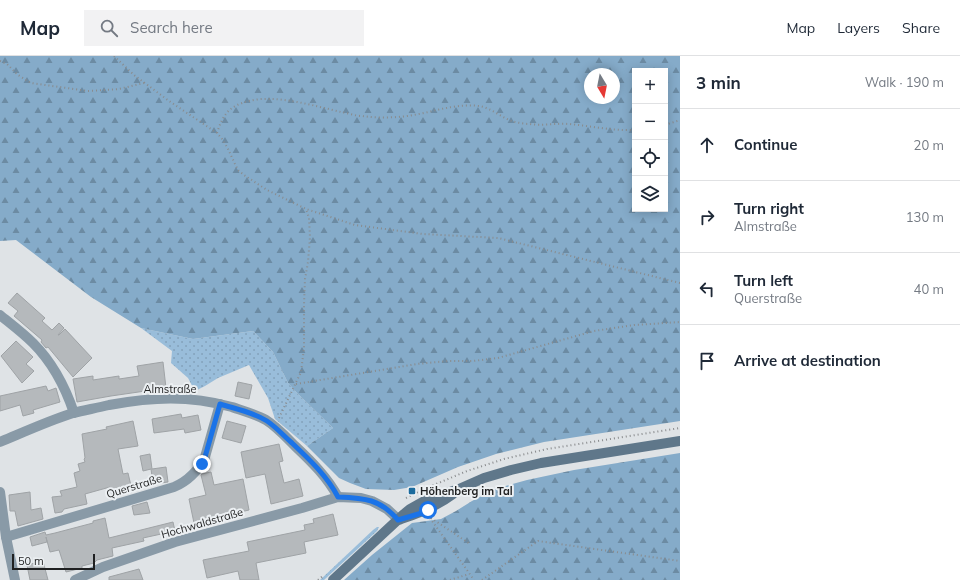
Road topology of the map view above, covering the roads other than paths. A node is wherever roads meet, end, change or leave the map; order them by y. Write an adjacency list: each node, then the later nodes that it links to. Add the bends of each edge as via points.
1 (0, 315): 3 (street, via 45,356 64,386)
2 (220, 404): 3 (street, Almstraße, via 189,399 145,400); 7 (street, Almstraße, via 255,415 275,427 321,472); 10 (street, Querstraße, via 202,464 182,483)
3 (74, 413): 5 (street, Almstraße)
4 (680, 441): 9 (main road, via 497,473 419,503)
5 (0, 442)
6 (0, 492): 8 (street)
7 (338, 497): 9 (street, via 372,501 387,509); 12 (street, Hochwaldstraße, via 175,542 103,567)
8 (1, 508): 10 (street)
9 (398, 520): 13 (main road)
10 (6, 537): 11 (street)
11 (15, 580)
12 (75, 580)
13 (333, 580)

